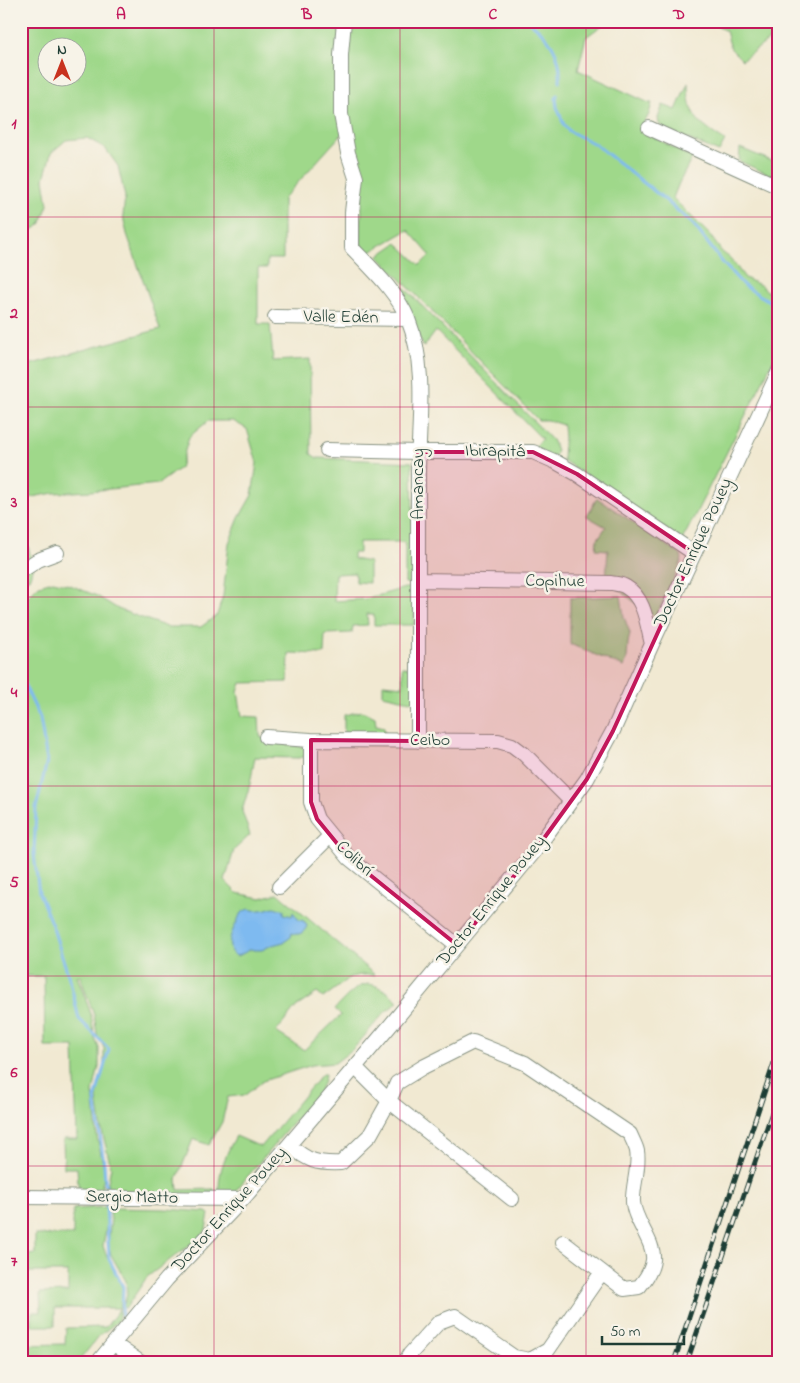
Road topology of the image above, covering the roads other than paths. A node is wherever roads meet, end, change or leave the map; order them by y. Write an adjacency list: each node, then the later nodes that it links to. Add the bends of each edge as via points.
1 (344, 21): 5 (street, Amancay, via 341,114 356,178 352,248 395,294)
2 (649, 128): 3 (street)
3 (779, 187)
4 (275, 317): 5 (street, Valle Edén)
5 (408, 318): 8 (street, Amancay, via 418,354 421,398)
6 (779, 371): 10 (street, Doctor Enrique Pouey)
7 (327, 450): 8 (street, Ibirapitá)
8 (418, 452): 10 (street, Ibirapitá, via 533,452 577,474); 12 (street, Amancay)
9 (57, 553): 11 (street)
10 (694, 553): 13 (street, Doctor Enrique Pouey)
11 (21, 571)
12 (418, 580): 13 (street, Copihue, via 611,583 625,586 636,595 644,612); 16 (street, Amancay)
13 (652, 644): 17 (street, Doctor Enrique Pouey, via 610,738)
14 (266, 737): 15 (street, Ceibo)
15 (311, 740): 16 (street, Ceibo); 18 (street, Colibrí, via 311,802 317,819)
16 (418, 741): 17 (street, Ceibo, via 498,741 512,745)
17 (571, 801): 20 (street, Doctor Enrique Pouey, via 534,852)
18 (330, 836): 19 (street); 20 (street, Colibrí, via 349,858)
19 (279, 887)
20 (457, 945): 21 (street, Doctor Enrique Pouey)
21 (355, 1067): 22 (street); 23 (street, Doctor Enrique Pouey)
22 (390, 1101): 23 (street, via 370,1135 341,1164 324,1164 304,1157); 25 (street); 28 (street, via 397,1083 473,1042 525,1063 630,1134 637,1151 633,1202 651,1244 654,1260 639,1287 624,1289)
23 (289, 1145): 26 (street, Doctor Enrique Pouey)
24 (21, 1197): 26 (street, Sergio Matto)
25 (512, 1199)
26 (242, 1200): 29 (street, Doctor Enrique Pouey, via 167,1279)
27 (563, 1242): 28 (street)
28 (602, 1272): 32 (street, via 548,1350 530,1360 514,1357 455,1316 439,1322)
29 (114, 1344): 30 (street, Doctor Enrique Pouey); 31 (street)
30 (98, 1362)
31 (140, 1362)
32 (406, 1362)

